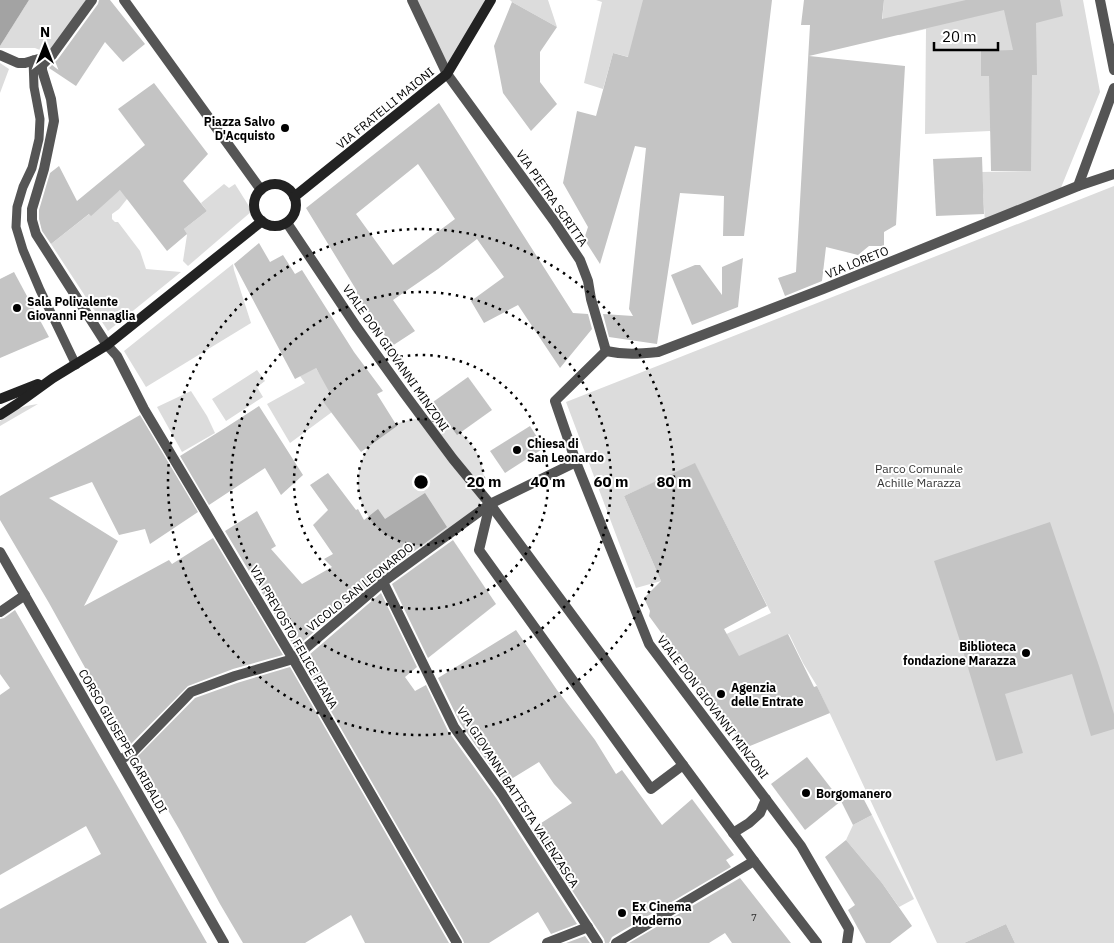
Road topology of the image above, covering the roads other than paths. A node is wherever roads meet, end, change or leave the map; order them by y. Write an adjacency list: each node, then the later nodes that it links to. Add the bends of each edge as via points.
1 (92, 0): 6 (street)
2 (124, 0): 14 (street)
3 (412, 0): 10 (street, VIA PIETRA SCRITTA)
4 (491, 0): 10 (main road, VIA FRATELLI MAIONI)
5 (1100, 0): 9 (street)
6 (52, 55): 8 (street); 18 (street, VIA PREVOSTO FELICE PIANA, via 42,65 42,70 54,121 32,220 36,234)
7 (3, 57): 8 (street, via 25,63)
8 (33, 60): 20 (lane, via 40,119 39,139 17,207 16,228 40,290)
9 (1114, 70)
10 (447, 74): 15 (main road, VIA FRATELLI MAIONI); 19 (street, VIA PIETRA SCRITTA, via 580,260)
11 (1114, 88): 13 (street)
12 (1114, 174): 13 (street, VIA LORETO)
13 (1078, 186): 19 (street, VIA LORETO, via 658,352 621,354)
14 (261, 190): 15 (main road, via 273,184 279,185 291,191); 16 (main road, via 254,202)
15 (294, 197): 17 (main road, via 296,208)
16 (262, 222): 17 (main road, via 274,226); 18 (main road)
17 (287, 222): 25 (street, VIALE DON GIOVANNI MINZONI, via 404,393)
18 (107, 345): 20 (main road); 30 (street, VIA PREVOSTO FELICE PIANA, via 117,356 144,409)
19 (606, 351): 24 (street, VIALE DON GIOVANNI MINZONI, via 555,401)
20 (76, 365): 21 (main road)
21 (53, 378): 22 (main road); 23 (main road)
22 (0, 398)
23 (0, 415)
24 (576, 462): 25 (street, VICOLO SAN LEONARDO); 33 (street, VIALE DON GIOVANNI MINZONI, via 649,644)
25 (490, 504): 27 (street, VICOLO SAN LEONARDO); 32 (street, VIALE DON GIOVANNI MINZONI); 32 (street, via 479,550 651,789)
26 (0, 552): 28 (street, CORSO GIUSEPPE GARIBALDI)
27 (383, 582): 30 (street, VICOLO SAN LEONARDO); 36 (street, VIA GIOVANNI BATTISTA VALENZASCA, via 454,727 502,794)
28 (25, 595): 29 (street); 31 (street, CORSO GIUSEPPE GARIBALDI)
29 (0, 612)
30 (293, 659): 31 (street, VICOLO SAN LEONARDO, via 191,692 133,752); 38 (street, VIA PREVOSTO FELICE PIANA)
31 (120, 760): 37 (street, CORSO GIUSEPPE GARIBALDI)
32 (683, 765): 34 (street, VIALE DON GIOVANNI MINZONI)
33 (766, 799): 34 (street, VIALE DON GIOVANNI MINZONI, via 760,813); 43 (street, VIALE DON GIOVANNI MINZONI, via 802,846 848,929)
34 (734, 833): 35 (street, VIALE DON GIOVANNI MINZONI)
35 (754, 861): 41 (street); 42 (street, VIALE DON GIOVANNI MINZONI)
36 (588, 927): 39 (street); 40 (street, VIA GIOVANNI BATTISTA VALENZASCA)
37 (224, 943)
38 (457, 943)
39 (547, 943)
40 (598, 943)
41 (616, 943)
42 (817, 943)
43 (847, 943)

